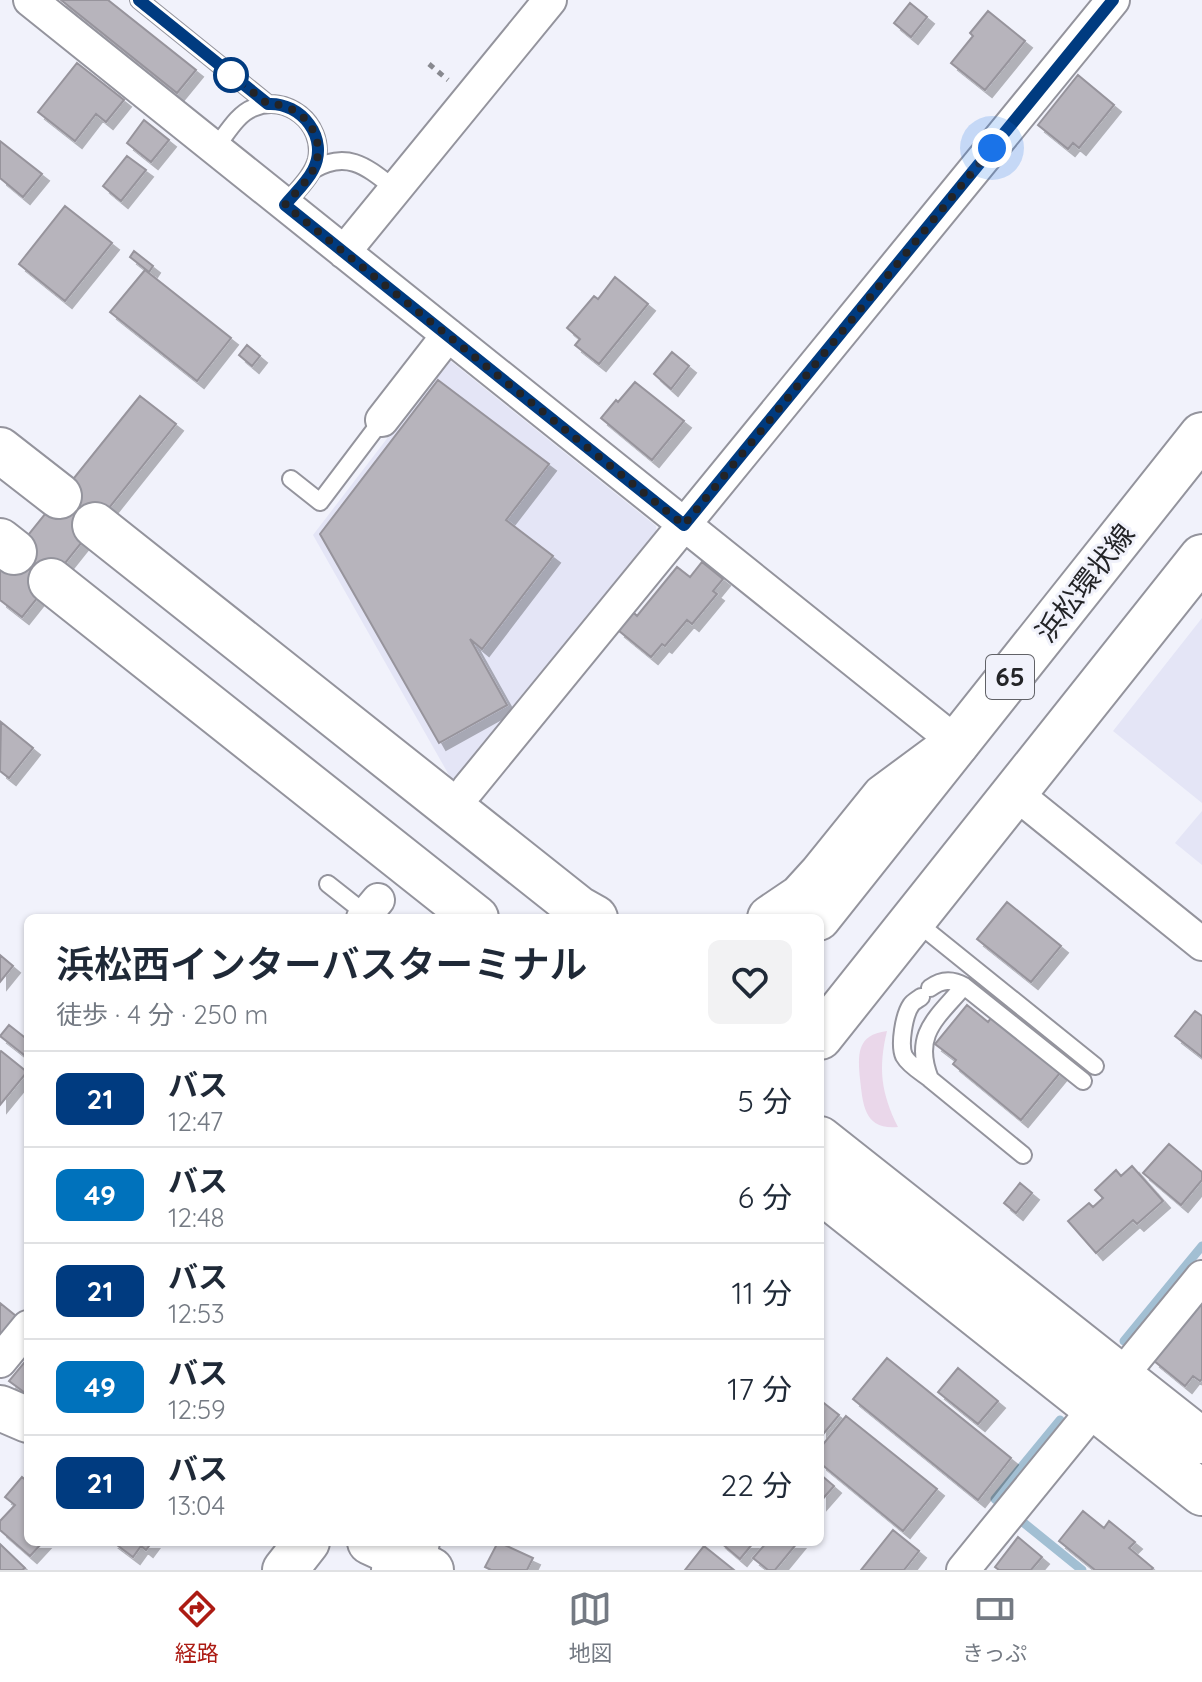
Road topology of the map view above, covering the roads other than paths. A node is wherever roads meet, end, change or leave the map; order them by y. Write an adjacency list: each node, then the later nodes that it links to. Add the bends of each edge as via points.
1 (30, 0): 6 (street)
2 (139, 0): 5 (lane)
3 (550, 0): 8 (street)
4 (1113, 0): 18 (street)
5 (268, 104): 6 (lane, via 243,114); 7 (lane, via 290,107 310,123 318,146)
6 (215, 148): 9 (street)
7 (313, 170): 8 (lane, via 351,161); 9 (lane)
8 (395, 189): 10 (street)
9 (285, 205): 10 (street)
10 (344, 252): 11 (street)
11 (448, 335): 12 (street); 18 (street)
12 (382, 420): 15 (lane, via 320,502)
13 (1202, 435): 22 (main road, 浜松環状線 / 65)
14 (0, 450): 16 (main road)
15 (291, 479)
16 (59, 496)
17 (95, 525): 21 (main road)
18 (684, 525): 22 (street); 23 (street)
19 (1202, 557): 24 (main road)
20 (51, 581): 27 (main road)
21 (252, 649): 28 (main road, via 326,747); 29 (main road)
22 (957, 743): 30 (main road, via 884,797 801,897); 31 (main road, 浜松環状線 / 65)
23 (468, 789)
24 (1015, 793): 32 (main road); 33 (street)
25 (328, 884): 26 (lane)
26 (369, 911)
27 (469, 914)
28 (536, 914)
29 (588, 914)
30 (776, 914)
31 (821, 914)
32 (914, 920): 35 (main road); 36 (lane)
33 (1202, 944)
34 (964, 986): 37 (lane, via 928,1029 923,1063); 37 (lane, via 945,981 910,1006 901,1047 908,1062); 38 (lane)
35 (824, 1032)
36 (1095, 1066)
37 (930, 1079): 40 (lane)
38 (1083, 1081)
39 (824, 1143): 45 (main road)
40 (1023, 1155)
41 (824, 1193): 45 (main road)
42 (1202, 1277): 45 (street)
43 (24, 1332): 44 (street)
44 (0, 1361)
45 (1108, 1393): 48 (main road); 49 (main road); 52 (street)
46 (0, 1408): 47 (main road)
47 (24, 1418)
48 (1202, 1441)
49 (1202, 1493)
50 (304, 1546): 51 (main road)
51 (285, 1570)
52 (963, 1570)

